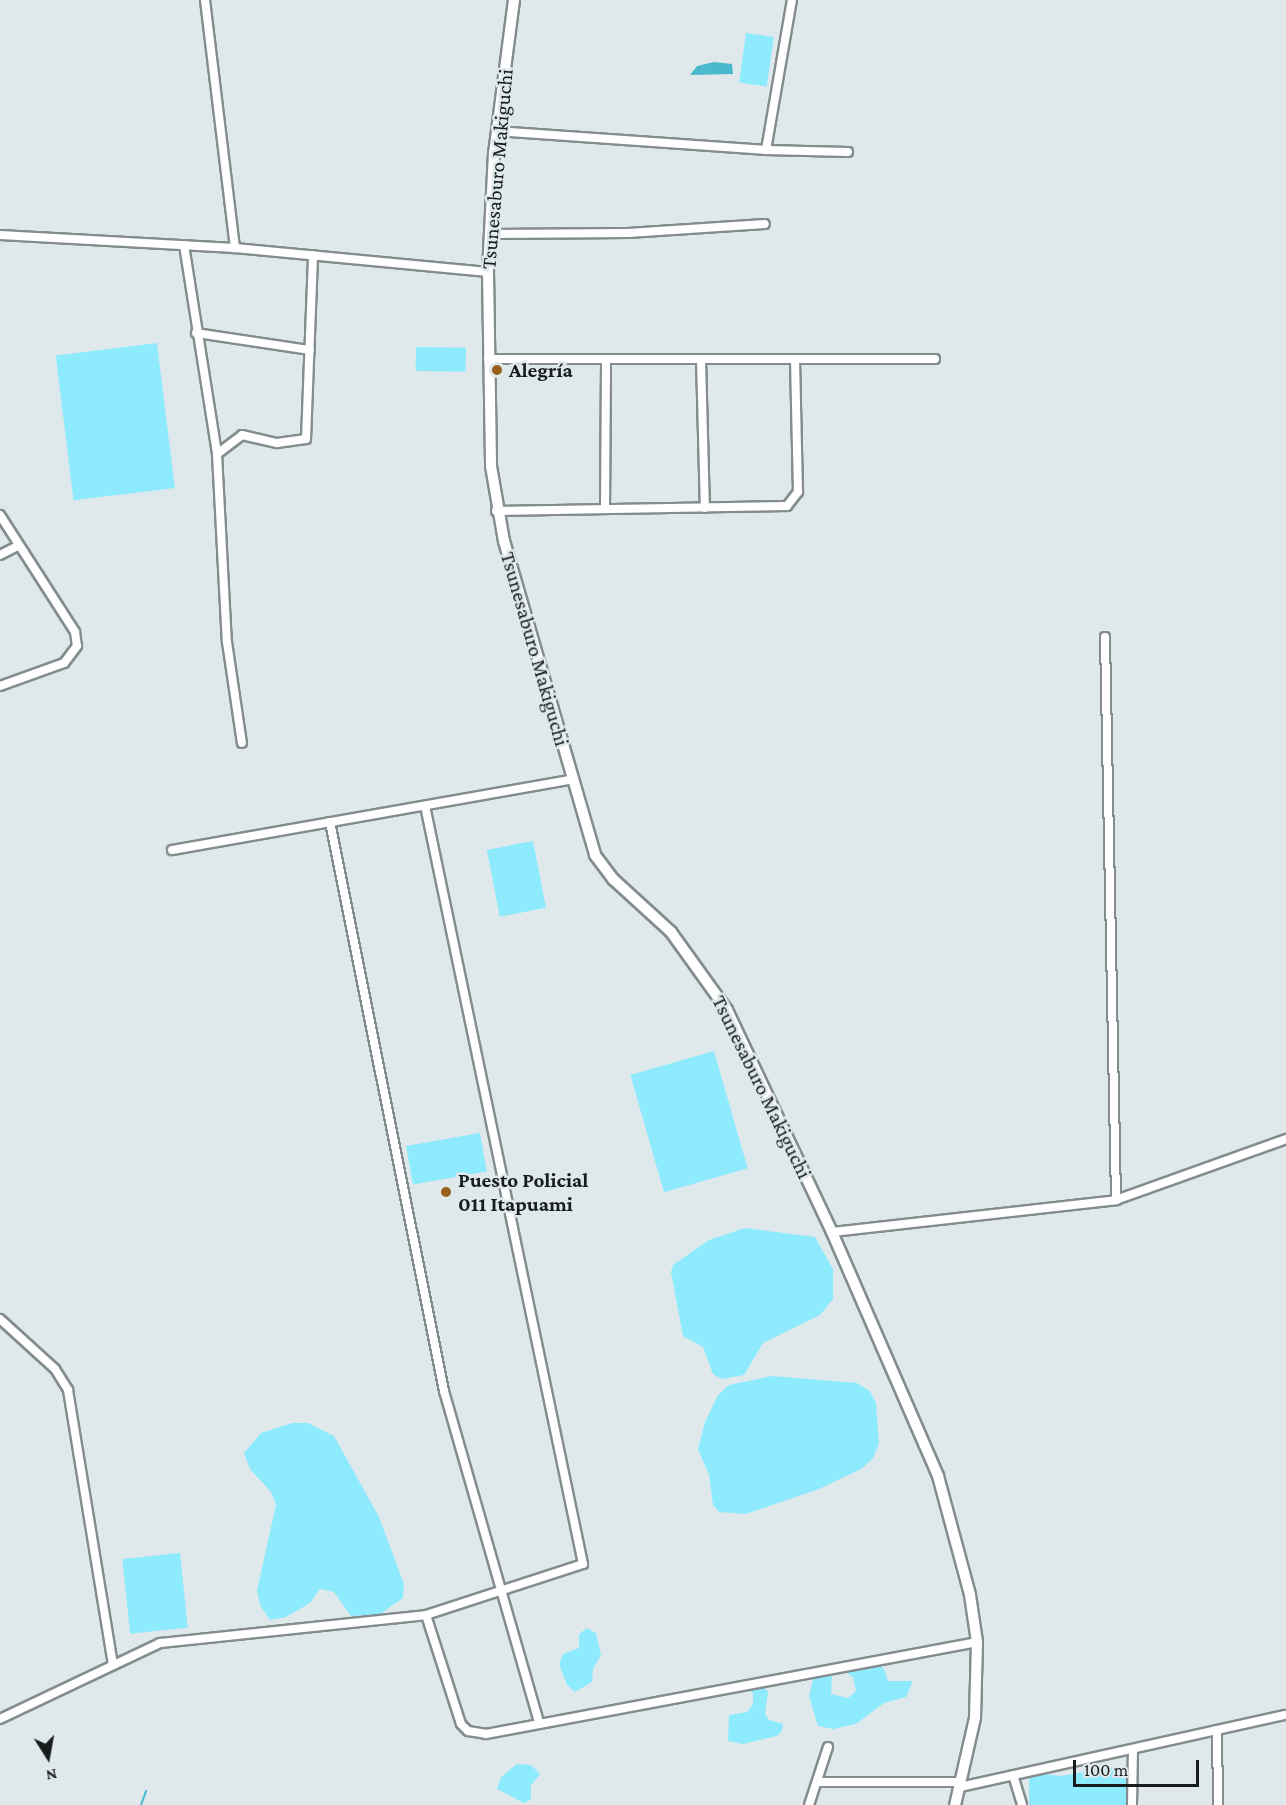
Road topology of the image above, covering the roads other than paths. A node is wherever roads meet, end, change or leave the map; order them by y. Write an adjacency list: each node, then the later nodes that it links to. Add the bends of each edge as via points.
1 (205, 0): 11 (street)
2 (514, 0): 4 (street, Tsunesaburo Makiguchi)
3 (792, 0): 5 (street)
4 (496, 131): 5 (street); 8 (street, Tsunesaburo Makiguchi)
5 (766, 150): 6 (street)
6 (848, 152)
7 (765, 224): 8 (street, via 628,233)
8 (490, 234): 13 (street, Tsunesaburo Makiguchi)
9 (0, 235): 10 (street)
10 (184, 245): 11 (street); 14 (street)
11 (235, 248): 12 (street)
12 (313, 255): 13 (street); 15 (street)
13 (488, 272): 16 (street, Tsunesaburo Makiguchi)
14 (196, 333): 15 (street); 21 (street)
15 (310, 350): 21 (street, via 306,439 277,444 242,435)
16 (488, 359): 17 (street); 24 (street, Tsunesaburo Makiguchi)
17 (606, 359): 18 (street); 23 (street)
18 (701, 359): 19 (street); 22 (street)
19 (795, 359): 20 (street); 22 (street, via 798,492 793,501 780,507)
20 (935, 359)
21 (217, 454): 30 (street, via 228,642)
22 (705, 508): 23 (street)
23 (604, 509): 24 (street)
24 (496, 511): 31 (street, Tsunesaburo Makiguchi)
25 (0, 515): 26 (street)
26 (18, 546): 27 (street); 29 (street, via 75,632 77,646 64,663)
27 (0, 555)
28 (1105, 637): 36 (street)
29 (0, 686)
30 (242, 743)
31 (573, 779): 32 (street); 37 (street, Tsunesaburo Makiguchi, via 600,864 671,932 727,1010)
32 (425, 806): 33 (street); 39 (street, via 582,1564)
33 (330, 822): 34 (street); 39 (street, via 444,1391)
34 (172, 850)
35 (1286, 1139): 36 (street)
36 (1116, 1200): 37 (street)
37 (832, 1232): 41 (street, Tsunesaburo Makiguchi, via 938,1476 970,1595)
38 (0, 1319): 42 (street, via 55,1369 68,1390)
39 (502, 1590): 40 (street); 45 (street)
40 (426, 1616): 42 (street, via 160,1643); 45 (street, via 461,1724 468,1731 486,1734)
41 (977, 1642): 45 (street); 51 (street, Tsunesaburo Makiguchi, via 975,1718)
42 (113, 1664): 44 (street)
43 (1286, 1715): 46 (street)
44 (0, 1719)
45 (539, 1723)
46 (1217, 1730): 48 (street); 56 (street)
47 (828, 1747): 50 (street)
48 (1132, 1749): 49 (street); 55 (street)
49 (1013, 1775): 51 (street); 54 (street)
50 (819, 1782): 51 (street); 52 (street)
51 (960, 1784): 53 (street, Tsunesaburo Makiguchi)
52 (809, 1805)
53 (955, 1805)
54 (1022, 1805)
55 (1132, 1805)
56 (1218, 1805)

